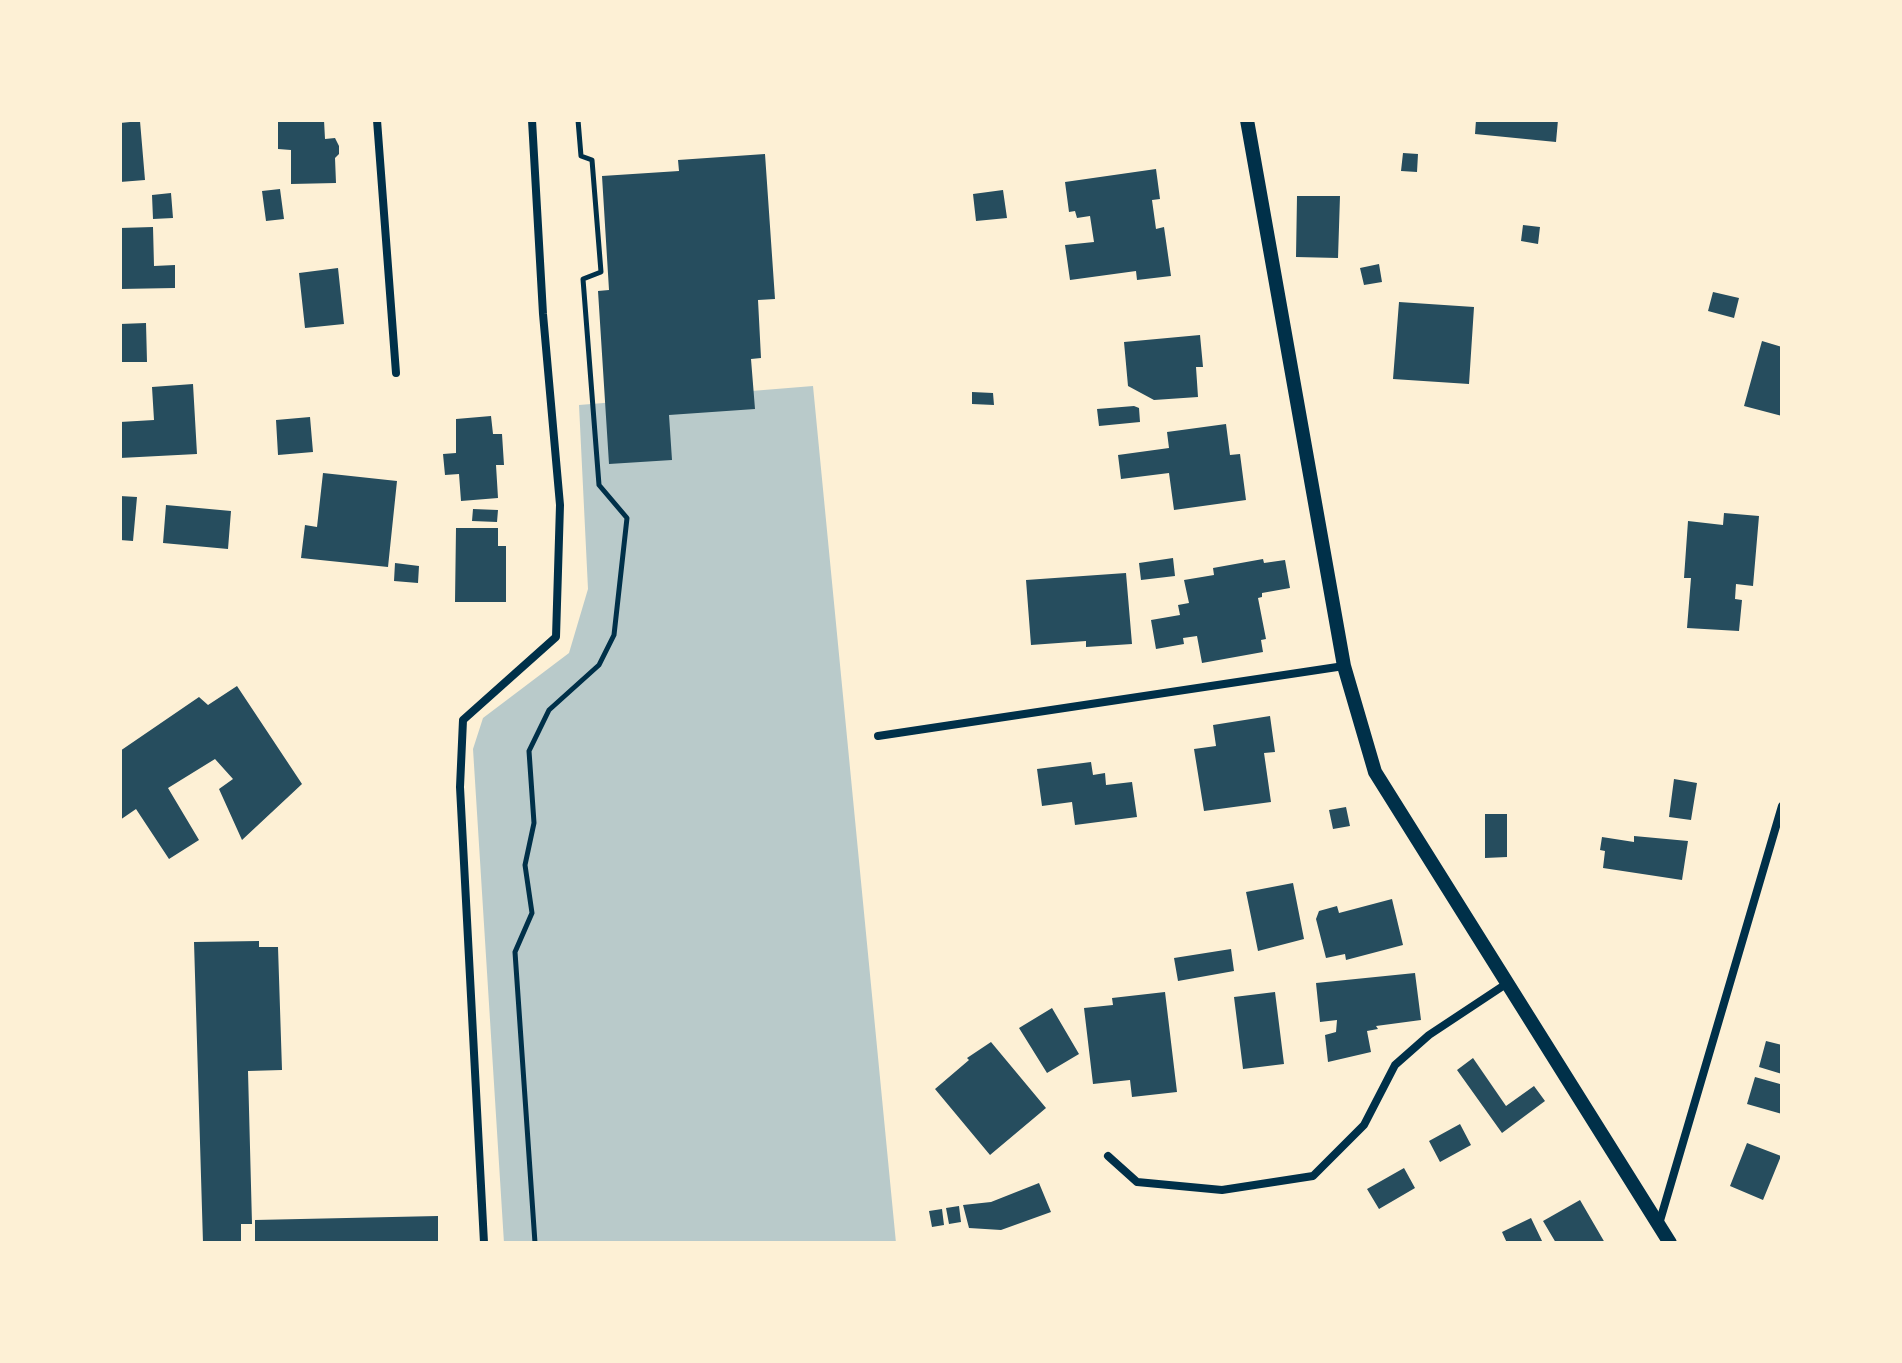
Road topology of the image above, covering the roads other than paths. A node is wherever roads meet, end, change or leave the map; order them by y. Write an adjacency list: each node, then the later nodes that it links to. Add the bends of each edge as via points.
1 (377, 120): 4 (street)
2 (532, 120): 11 (street, via 560,505 556,637 463,720 460,787)
3 (1247, 120): 5 (street)
4 (396, 373)
5 (1344, 666): 6 (street); 8 (street, via 1375,772)
6 (878, 736)
7 (1782, 806): 10 (street)
8 (1506, 984): 9 (street, via 1429,1035 1395,1065 1364,1125 1313,1176 1222,1190 1137,1182); 10 (street)
9 (1108, 1156)
10 (1659, 1224): 12 (street)
11 (484, 1243)
12 (1670, 1243)

